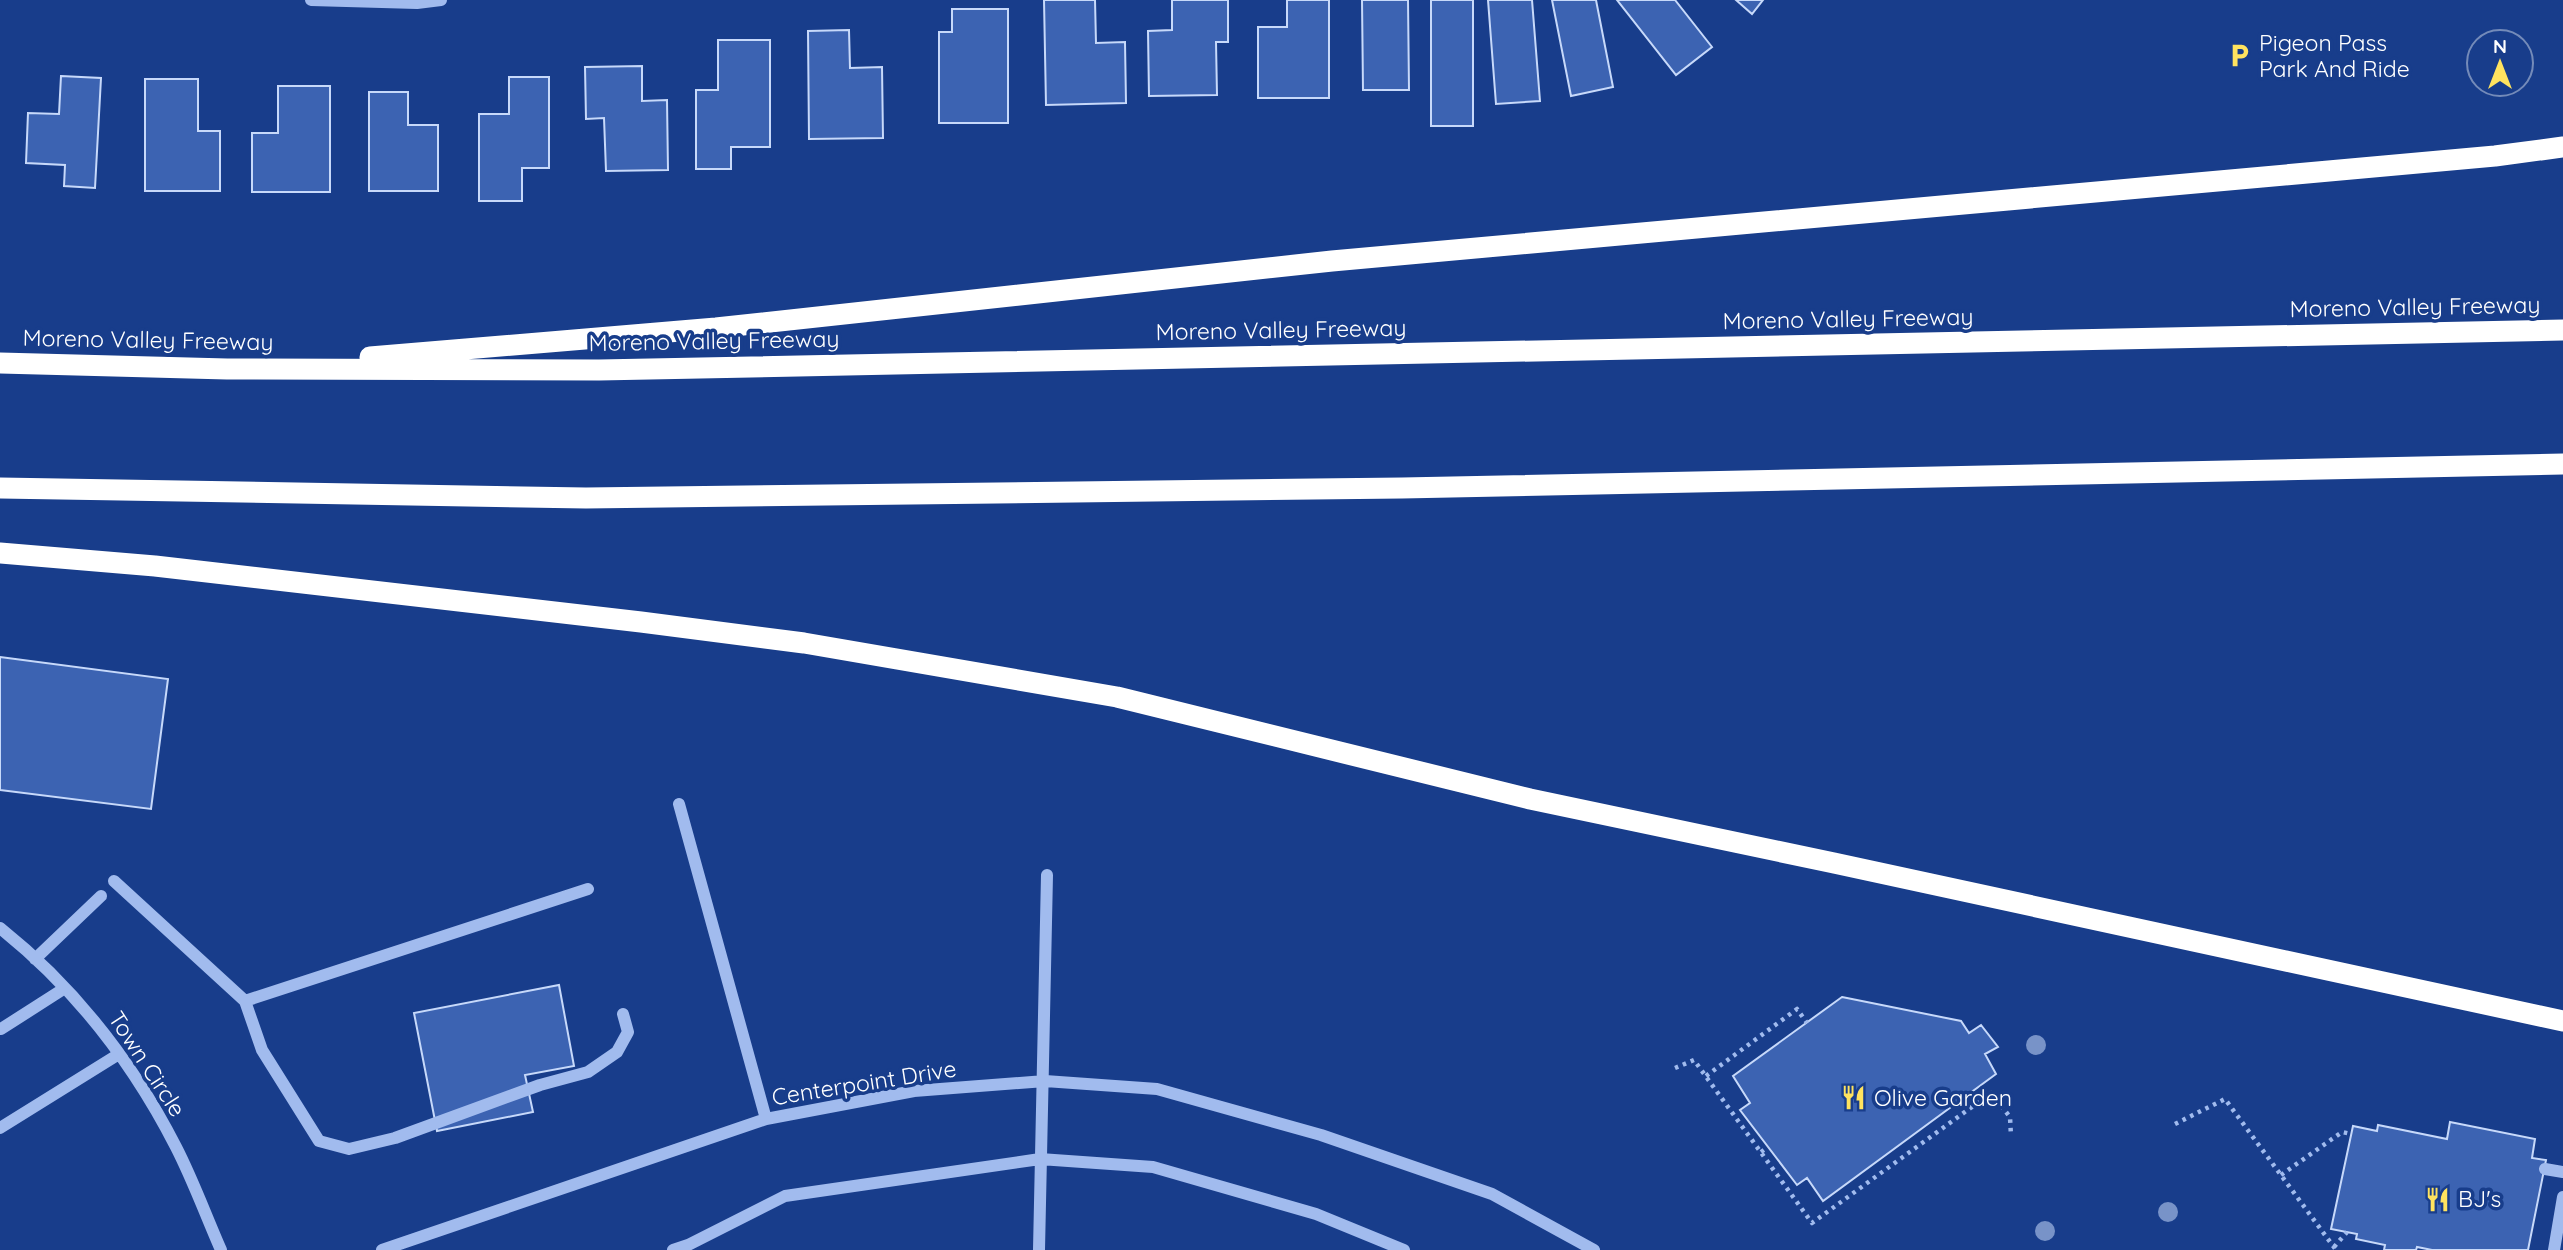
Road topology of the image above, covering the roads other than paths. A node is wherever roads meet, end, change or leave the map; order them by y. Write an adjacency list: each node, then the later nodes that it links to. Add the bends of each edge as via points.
1 (311, 0): 2 (street)
2 (441, 0)
3 (2563, 146): 6 (highway, via 2494,156 1332,261 716,328)
4 (2563, 330): 6 (highway, Moreno Valley Freeway, via 612,370)
5 (0, 363): 6 (highway, Moreno Valley Freeway)
6 (227, 369)
7 (2563, 464): 8 (highway, via 1416,488 586,498)
8 (0, 488)
9 (0, 552): 20 (highway, via 155,566 804,643 1117,697 1530,799)
10 (679, 804): 24 (street)
11 (1047, 875): 23 (street)
12 (114, 881): 18 (street)
13 (588, 889): 18 (street)
14 (101, 896): 16 (street)
15 (0, 928): 16 (street, Town Circle)
16 (35, 959): 17 (street, Town Circle)
17 (65, 988): 21 (street); 22 (street, Town Circle)
18 (244, 1001): 19 (street, via 262,1050 319,1141 349,1149 395,1138 588,1072 617,1052 628,1032)
19 (623, 1014)
20 (2563, 1021)
21 (1, 1029)
22 (119, 1054): 25 (street); 30 (street, Town Circle, via 176,1148)
23 (1045, 1081): 24 (street, Centerpoint Drive, via 914,1091); 26 (street); 35 (street, Centerpoint Drive, via 1157,1089 1321,1135 1492,1194)
24 (766, 1119): 31 (street, Centerpoint Drive)
25 (0, 1128)
26 (1040, 1160): 32 (street, via 785,1196); 33 (street); 34 (street, via 1153,1167 1316,1214)
27 (2544, 1169): 28 (street)
28 (2563, 1172)
29 (2563, 1197): 36 (street)
30 (221, 1250)
31 (382, 1250)
32 (673, 1250)
33 (1039, 1250)
34 (1404, 1250)
35 (1594, 1250)
36 (2554, 1250)

